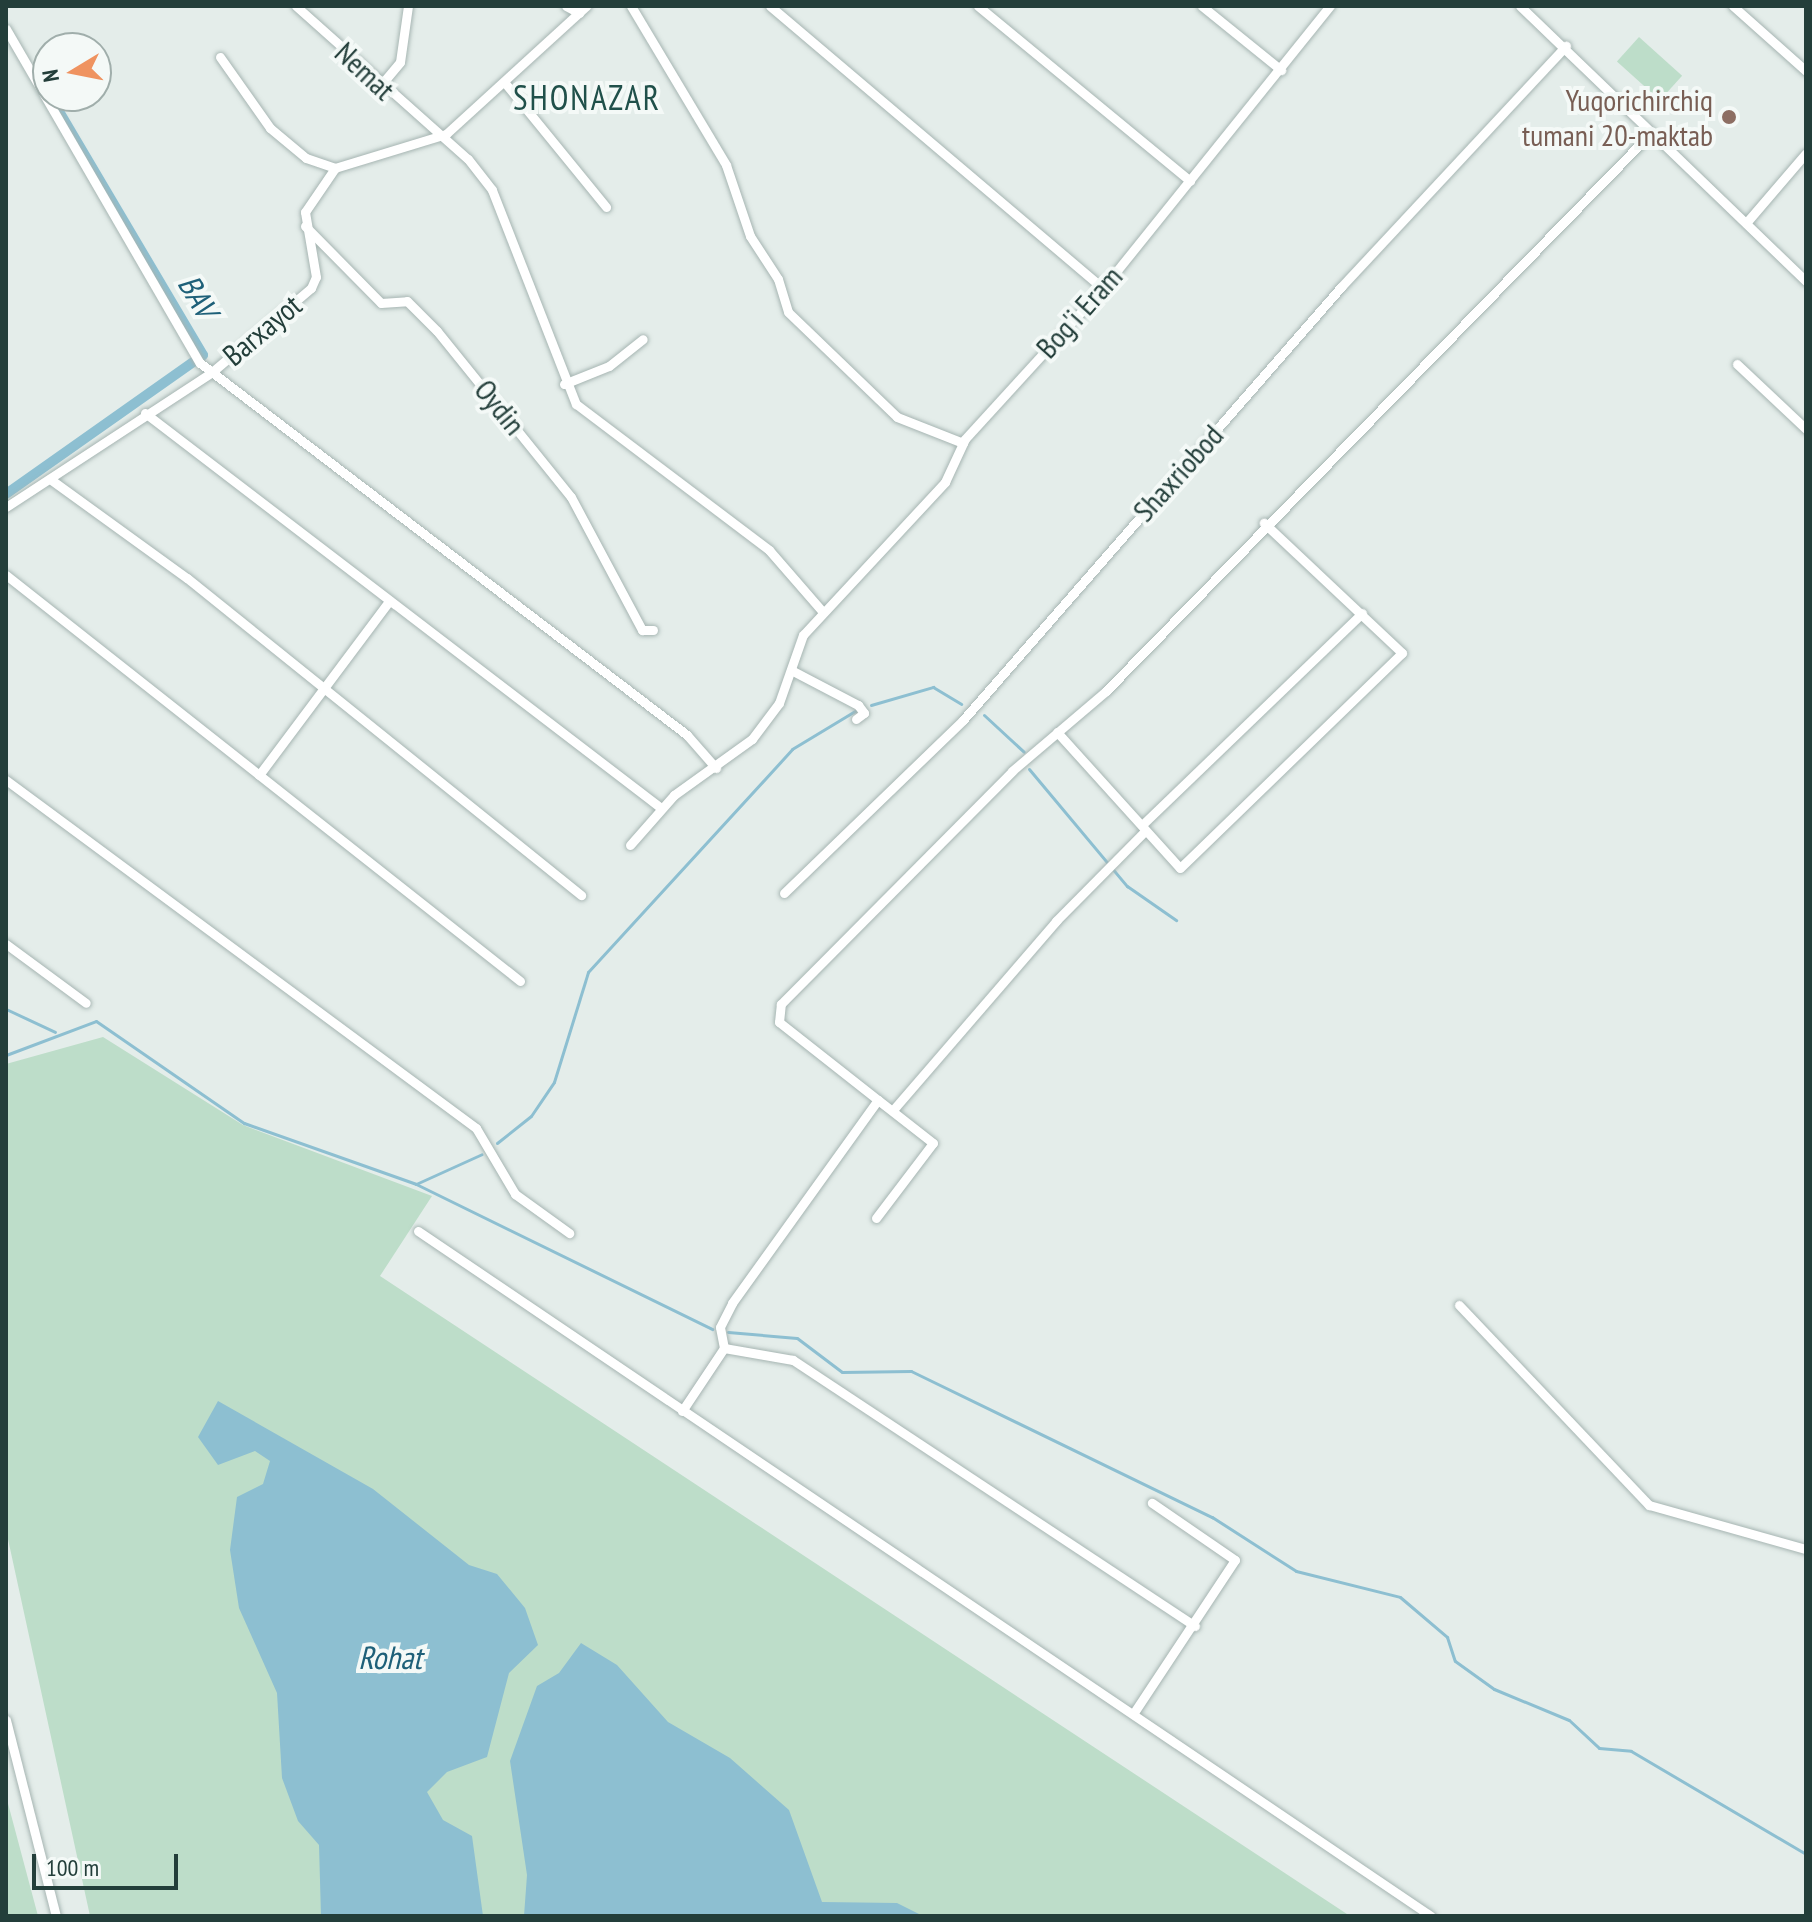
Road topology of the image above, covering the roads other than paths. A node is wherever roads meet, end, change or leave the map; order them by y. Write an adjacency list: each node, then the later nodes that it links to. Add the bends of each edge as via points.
1 (296, 6): 18 (street, Nemat)
2 (408, 6): 18 (street, via 400,62)
3 (566, 6): 11 (street)
4 (631, 6): 35 (street, via 726,165 750,236 778,279 788,312 897,417)
5 (770, 6): 28 (street)
6 (978, 6): 23 (street)
7 (1202, 6): 15 (street)
8 (1330, 6): 15 (street, Bog'i Eram)
9 (1520, 6): 13 (street)
10 (1733, 6): 16 (street)
11 (582, 9): 17 (street)
12 (6, 29): 31 (street, via 197,359)
13 (1566, 46): 19 (street); 54 (street, Shaxriobod, via 1341,287 963,720)
14 (220, 57): 22 (street, via 270,128 306,158)
15 (1281, 70): 23 (street, Bog'i Eram)
16 (1806, 71)
17 (505, 83): 20 (street); 24 (street)
18 (380, 86): 20 (street, Nemat)
19 (1651, 133): 25 (street); 38 (street)
20 (435, 136): 22 (street); 32 (street, Nemat, via 468,159 492,190)
21 (1806, 153): 25 (street)
22 (335, 168): 26 (street, Barxayot, via 309,197)
23 (1190, 181): 28 (street, Bog'i Eram)
24 (606, 207)
25 (1746, 223): 27 (street)
26 (305, 226): 31 (street, Barxayot, via 316,277 311,288); 43 (street, Oydin, via 381,303 407,301 437,331 571,497 642,630)
27 (1806, 281)
28 (1103, 288): 35 (street, Bog'i Eram)
29 (643, 339): 32 (street, via 609,366)
30 (1737, 364): 34 (street)
31 (212, 372): 33 (street, Barxayot); 48 (street, via 687,735)
32 (564, 384): 41 (street, Nemat, via 576,404 769,550)
33 (145, 413): 36 (street, Barxayot); 40 (street)
34 (1806, 429)
35 (963, 443): 41 (street, Bog'i Eram, via 945,482)
36 (50, 479): 37 (street, Barxayot); 45 (street)
37 (6, 507)
38 (1264, 523): 42 (street); 47 (street, via 1106,691)
39 (6, 575): 49 (street)
40 (389, 601): 45 (street); 51 (street)
41 (822, 611): 44 (street, Bog'i Eram, via 803,635)
42 (1362, 613): 52 (street); 52 (street, via 1402,653 1180,868)
43 (653, 630)
44 (791, 670): 46 (street, via 858,705 864,713); 48 (street, Bog'i Eram, via 752,739)
45 (325, 692): 49 (street); 55 (street)
46 (856, 719)
47 (1057, 732): 52 (street); 59 (street, via 778,1008 779,1022)
48 (716, 768): 51 (street, Bog'i Eram)
49 (259, 775): 57 (street)
50 (6, 780): 63 (street, via 476,1128 515,1194)
51 (661, 808): 53 (street, Bog'i Eram)
52 (1144, 828): 60 (street)
53 (630, 845)
54 (784, 893)
55 (581, 895)
56 (6, 944): 58 (street)
57 (520, 981)
58 (86, 1003)
59 (878, 1100): 60 (street); 65 (street, via 732,1303 720,1327)
60 (893, 1110): 61 (street, via 933,1143)
61 (876, 1218)
62 (418, 1231): 66 (street)
63 (569, 1233)
64 (1459, 1305): 68 (street, via 1649,1505)
65 (724, 1348): 66 (street); 69 (street, via 793,1360 852,1393)
66 (682, 1411): 70 (street)
67 (1152, 1503): 69 (street, via 1235,1560)
68 (1806, 1549)
69 (1195, 1626): 70 (street)
70 (1135, 1711): 73 (street)
71 (6, 1720): 72 (street)
72 (56, 1916)
73 (1431, 1916)

